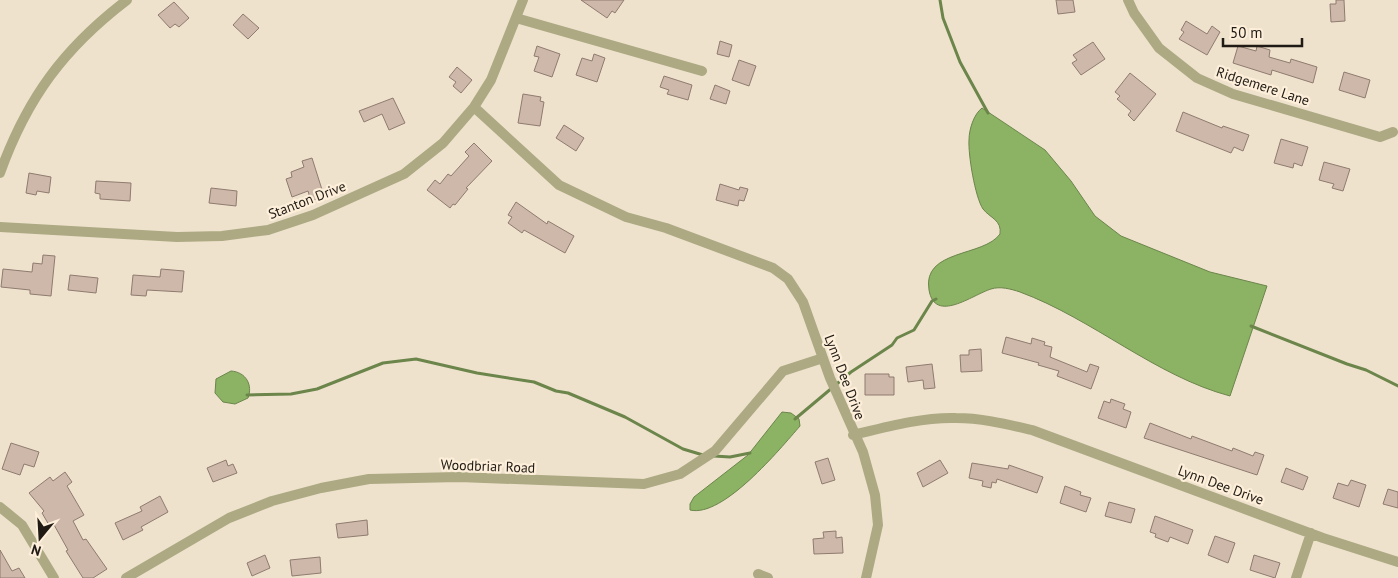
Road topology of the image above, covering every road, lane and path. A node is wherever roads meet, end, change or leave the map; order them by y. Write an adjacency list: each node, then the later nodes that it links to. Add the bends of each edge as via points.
1 (127, 0): 8 (street, via 94,25 61,60 33,101)
2 (523, 0): 4 (street, Stanton Drive)
3 (1128, 0): 7 (street, Ridgemere Lane, via 1159,48 1198,78 1233,94 1380,137)
4 (516, 18): 5 (street); 6 (street, Stanton Drive, via 491,80)
5 (702, 71)
6 (474, 107): 9 (street, Stanton Drive, via 443,143 404,174 313,215 268,230 222,236 177,236); 10 (street, Lynn Dee Drive, via 559,185 626,216 773,268 788,279 803,302)
7 (1393, 132)
8 (0, 173)
9 (0, 227)
10 (823, 358): 11 (street, Lynn Dee Drive); 16 (street, Woodbriar Road, via 783,371 716,451 680,474 644,484 460,477 369,480 321,488 272,501 229,518)
11 (853, 434): 13 (street, Lynn Dee Drive, via 924,420 992,420 1032,430); 17 (street, via 868,469 878,525)
12 (0, 507): 15 (street, via 22,525)
13 (1311, 533): 14 (street, Lynn Dee Drive); 18 (street)
14 (1398, 562)
15 (54, 578)
16 (126, 578)
17 (866, 578)
18 (1296, 578)

